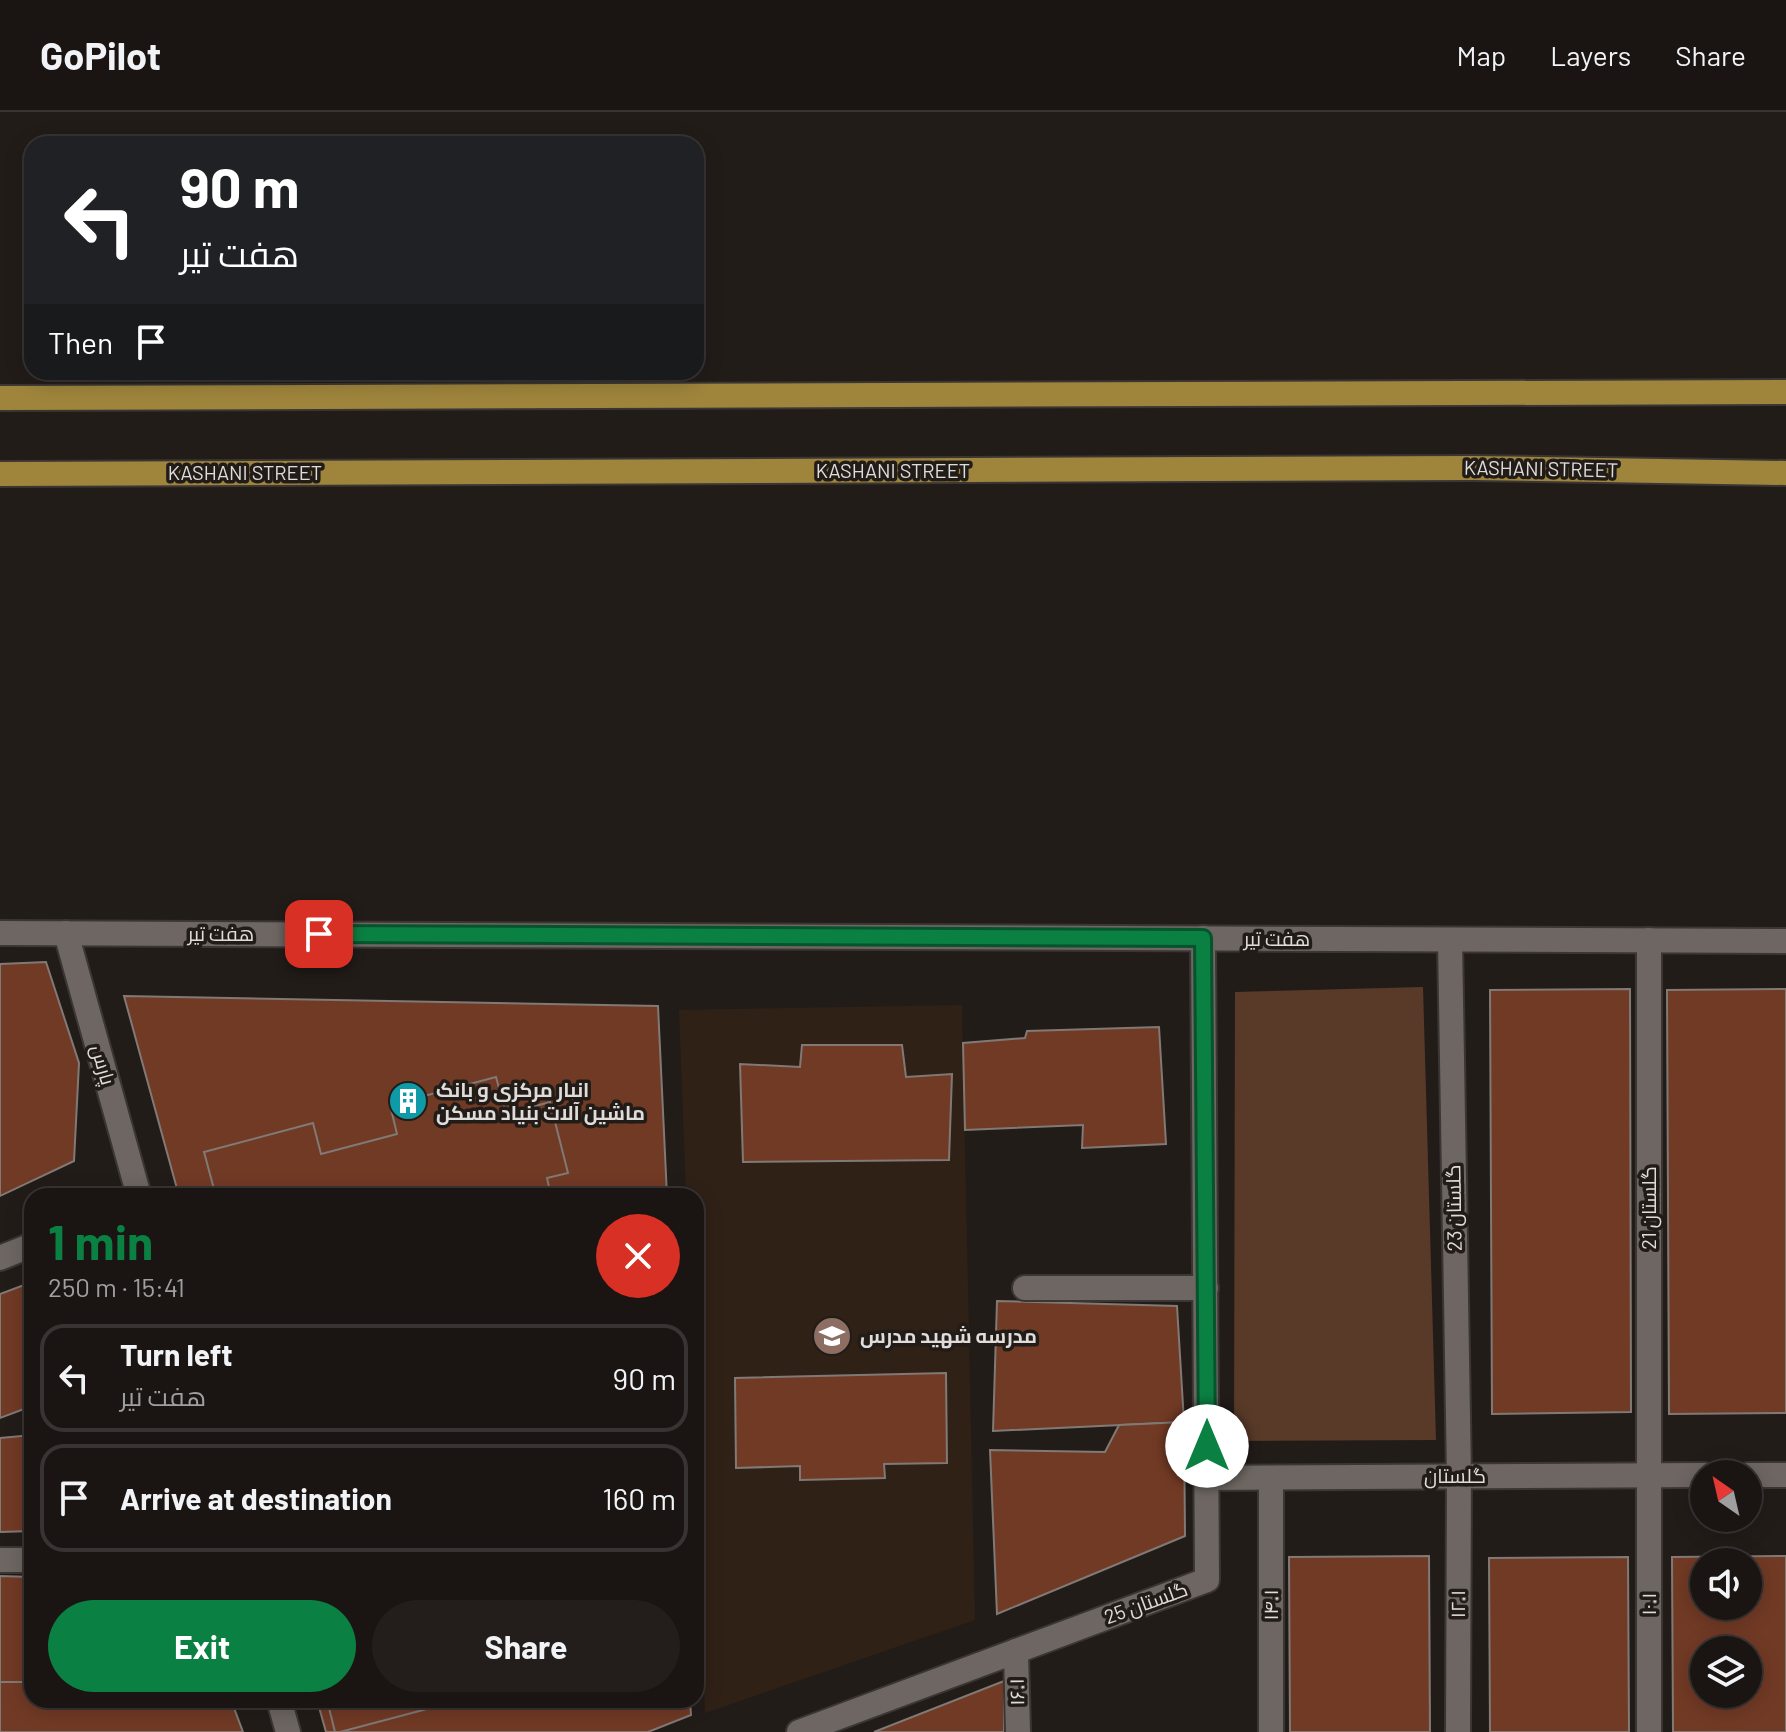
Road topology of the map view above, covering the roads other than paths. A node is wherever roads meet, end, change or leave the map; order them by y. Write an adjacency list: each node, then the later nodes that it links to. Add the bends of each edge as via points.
1 (1786, 392): 2 (main road)
2 (0, 398)
3 (1786, 473): 4 (main road, KASHANI STREET, via 1441,468)
4 (0, 474)
5 (0, 933): 6 (street, هفت تیر)
6 (66, 933): 7 (street, هفت تیر); 11 (street, پارس)
7 (1203, 938): 8 (street, هفت تیر); 15 (street, گلستان 25)
8 (1450, 940): 9 (street, هفت تیر); 19 (street, گلستان 23)
9 (1649, 940): 10 (street, هفت تیر); 20 (street, گلستان 21)
10 (1786, 941)
11 (137, 1188)
12 (24, 1248): 13 (street)
13 (0, 1258)
14 (1025, 1288): 15 (street)
15 (1206, 1288): 21 (street, گلستان 25)
16 (1690, 1475): 20 (street, گلستان)
17 (1762, 1475): 18 (street)
18 (1786, 1475)
19 (1459, 1476): 20 (street, گلستان); 22 (street, گلستان); 32 (street, ۱۲.۱)
20 (1649, 1476): 33 (street, ۱۰.۱)
21 (1207, 1478): 22 (street, گلستان); 25 (street, گلستان 25, via 1207,1580)
22 (1271, 1478): 31 (street, ۱۴.۱)
23 (0, 1560): 24 (street)
24 (24, 1560)
25 (1016, 1651): 27 (street, گلستان 25); 30 (street, ۱۶.۱)
26 (281, 1708): 28 (street)
27 (849, 1723): 29 (street, گلستان 25)
28 (288, 1732)
29 (799, 1732)
30 (1018, 1732)
31 (1271, 1732)
32 (1458, 1732)
33 (1649, 1732)

